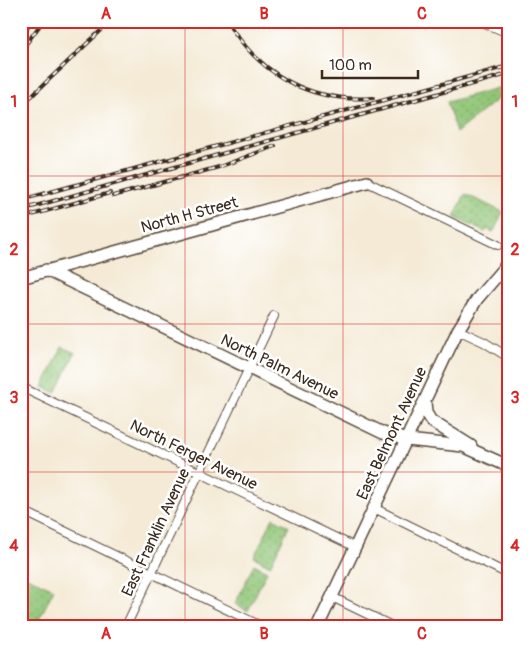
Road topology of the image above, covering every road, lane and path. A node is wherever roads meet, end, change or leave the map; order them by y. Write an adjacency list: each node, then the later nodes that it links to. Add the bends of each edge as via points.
1 (480, 21): 2 (street)
2 (508, 33)
3 (367, 182): 4 (street); 6 (main road, North H Street)
4 (498, 246)
5 (508, 263): 9 (main road, East Belmont Avenue, via 477,299)
6 (46, 270): 7 (main road, North H Street); 11 (main road, North Palm Avenue)
7 (21, 278)
8 (274, 316): 11 (street, East Franklin Avenue)
9 (458, 330): 10 (street); 13 (main road, East Belmont Avenue)
10 (508, 357)
11 (248, 369): 14 (main road, North Palm Avenue, via 374,429); 17 (street, East Franklin Avenue)
12 (21, 387): 17 (street, North Ferger Avenue)
13 (425, 402): 14 (main road, East Belmont Avenue); 15 (main road, via 427,416 432,422)
14 (407, 440): 15 (main road, North Palm Avenue, via 458,445); 18 (main road, East Belmont Avenue)
15 (477, 451): 16 (main road, North Palm Avenue)
16 (508, 466)
17 (199, 471): 20 (street, North Ferger Avenue); 21 (street, East Franklin Avenue)
18 (374, 508): 20 (main road, East Belmont Avenue); 22 (street)
19 (21, 510): 21 (street)
20 (355, 547): 23 (main road, East Belmont Avenue)
21 (152, 573): 24 (street, East Franklin Avenue); 25 (street)
22 (508, 574)
23 (332, 597): 26 (main road, East Belmont Avenue); 27 (street)
24 (126, 626)
25 (261, 626)
26 (318, 626)
27 (392, 626)

